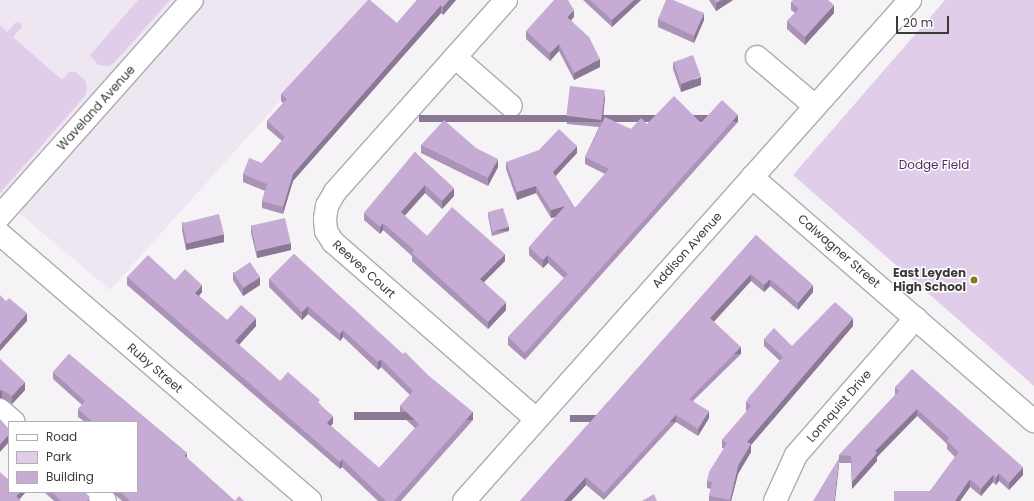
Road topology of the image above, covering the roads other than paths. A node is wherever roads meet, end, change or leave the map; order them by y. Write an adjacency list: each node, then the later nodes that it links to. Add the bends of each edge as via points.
1 (192, 0): 9 (street, Waveland Avenue)
2 (506, 0): 4 (street, Reeves Court)
3 (910, 0): 7 (street, Addison Avenue)
4 (455, 57): 6 (street); 13 (street, Reeves Court, via 335,192 326,206 326,231 333,242)
5 (757, 57): 7 (street)
6 (511, 106)
7 (815, 106): 8 (street, Addison Avenue)
8 (752, 177): 11 (street, Calwagner Street); 13 (street, Addison Avenue)
9 (0, 216)
10 (0, 234): 18 (street, Ruby Street)
11 (916, 318): 15 (street, Calwagner Street); 20 (street, Lonnquist Drive, via 796,455)
12 (0, 410): 14 (street)
13 (536, 419): 19 (street, Addison Avenue)
14 (13, 421)
15 (1034, 421)
16 (95, 493): 17 (street)
17 (104, 501)
18 (310, 501)
19 (464, 501)
20 (775, 501)

